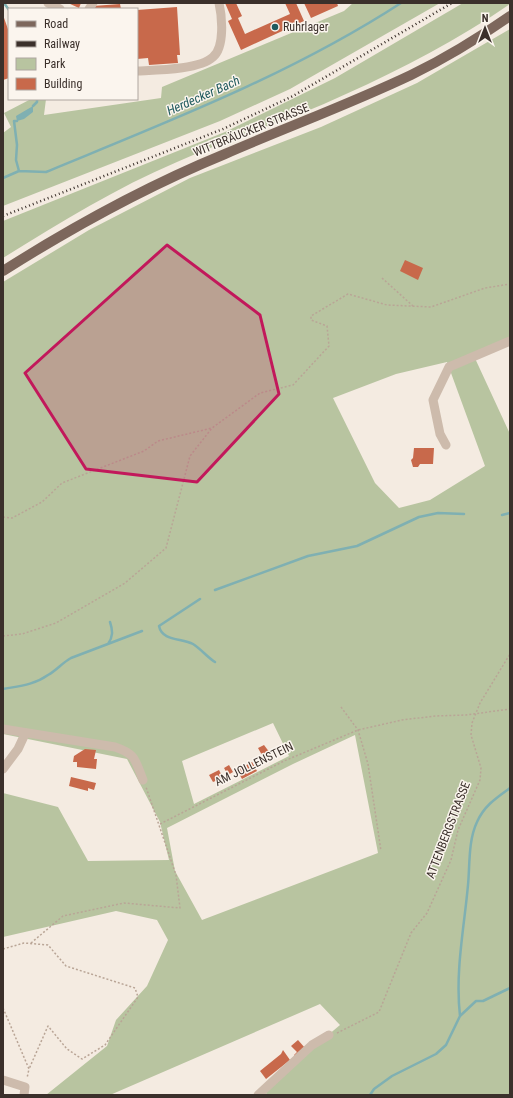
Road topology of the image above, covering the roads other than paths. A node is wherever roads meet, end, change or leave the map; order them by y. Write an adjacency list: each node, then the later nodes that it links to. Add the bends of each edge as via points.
1 (48, 3): 3 (street)
2 (218, 3): 5 (street, via 222,16 221,30 219,46 213,57 188,68)
3 (58, 8)
4 (510, 16): 6 (main road, WITTBRÄUCKER STRASSE, via 413,74 124,200)
5 (138, 71)
6 (3, 270)
7 (510, 341): 8 (street, via 450,367 433,400 440,434)
8 (446, 446)
9 (3, 729): 10 (street)
10 (25, 734): 11 (street, via 18,749); 12 (street, via 41,734 115,747 128,752 135,759)
11 (3, 769)
12 (143, 780)
13 (330, 1035): 16 (street, via 312,1045)
14 (3, 1080): 15 (street)
15 (24, 1091)
16 (258, 1095)

